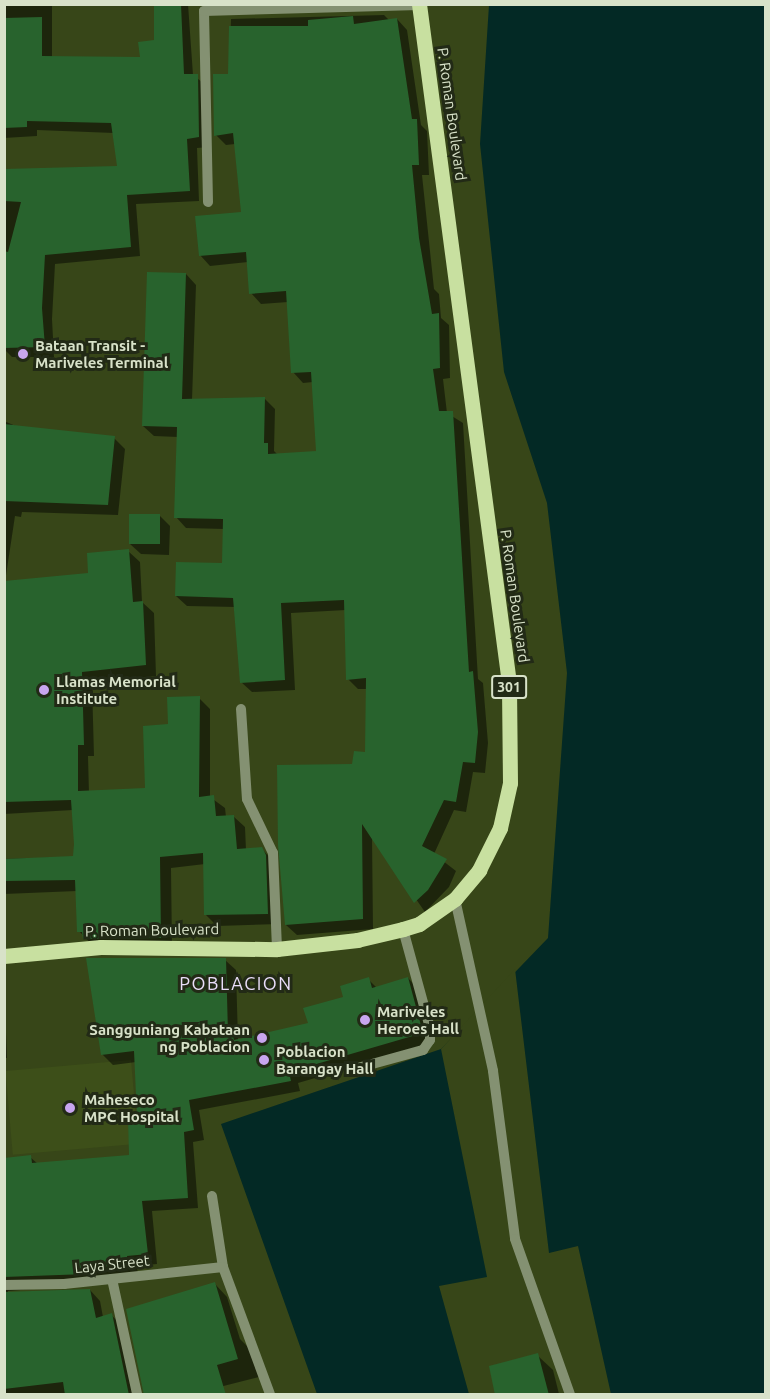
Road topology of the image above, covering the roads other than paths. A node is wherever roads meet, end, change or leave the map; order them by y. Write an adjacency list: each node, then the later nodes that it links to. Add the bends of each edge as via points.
1 (419, 5): 2 (street, via 204,11); 4 (main road, P. Roman Boulevard / 301, via 509,683 510,783 500,828 479,870)
2 (207, 202)
3 (241, 709): 6 (street, via 247,799 273,853)
4 (455, 899): 5 (main road, P. Roman Boulevard / 301, via 419,924); 15 (street, via 493,1071 515,1239)
5 (403, 928): 6 (main road, P. Roman Boulevard / 301, via 357,940); 8 (street, via 430,1040 423,1050)
6 (277, 949): 7 (main road, P. Roman Boulevard / 301, via 101,947)
7 (4, 956)
8 (354, 1069)
9 (212, 1196): 10 (street)
10 (223, 1266): 11 (street, Laya Street); 14 (street)
11 (112, 1279): 12 (street, Laya Street); 13 (street)
12 (4, 1285)
13 (137, 1395)
14 (270, 1395)
15 (570, 1395)

